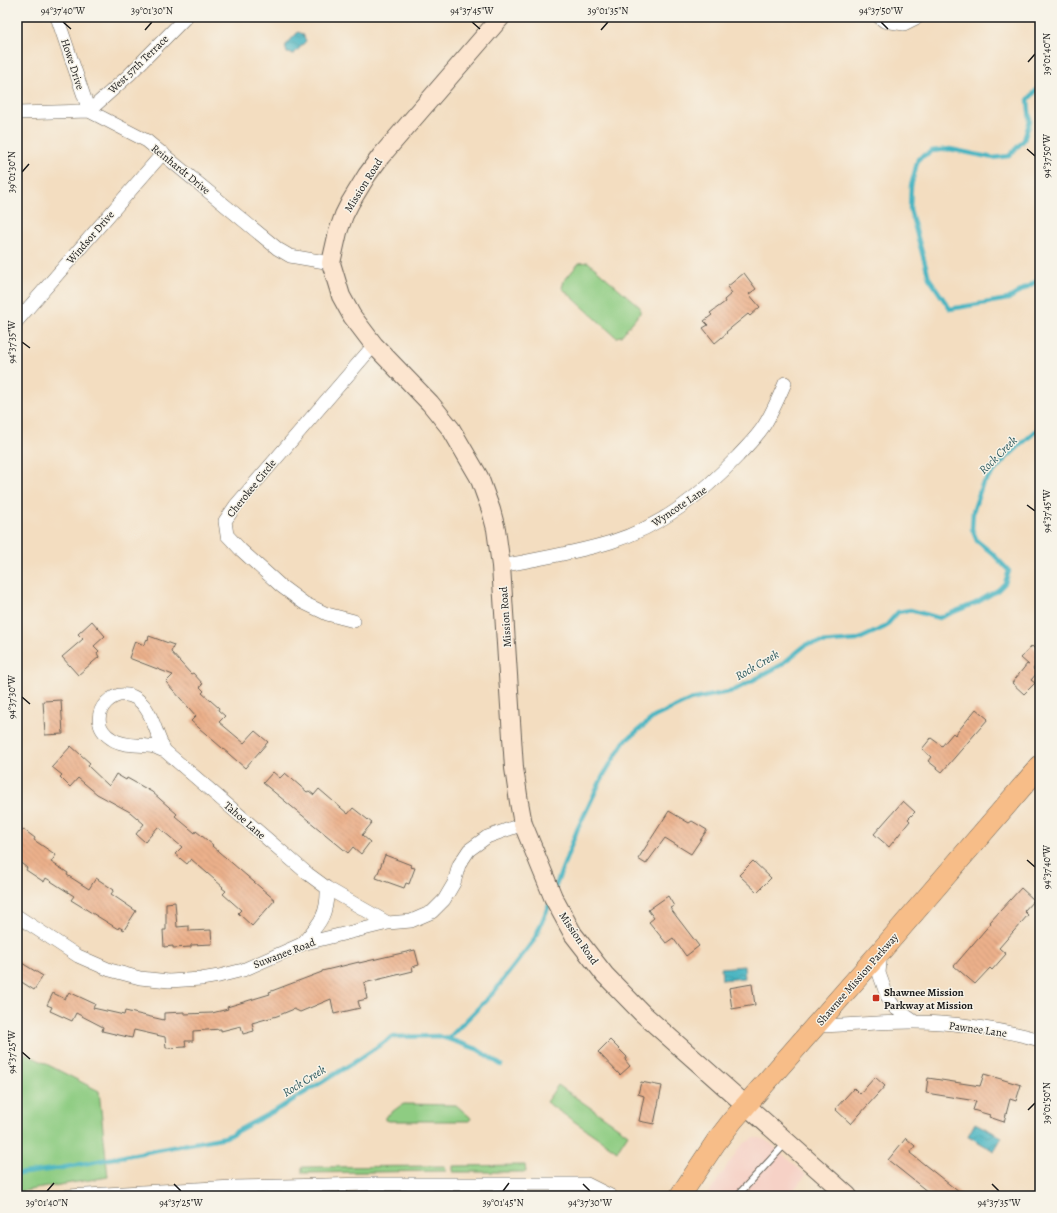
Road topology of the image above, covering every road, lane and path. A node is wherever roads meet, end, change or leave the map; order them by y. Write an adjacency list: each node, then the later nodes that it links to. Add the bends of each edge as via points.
1 (58, 17): 6 (street, Howe Drive)
2 (186, 17): 6 (street, West 57th Terrace)
3 (501, 17): 9 (main road, Mission Road, via 367,175 344,215)
4 (879, 17): 5 (street, via 884,21 904,24)
5 (918, 17)
6 (89, 111): 7 (street, Reinhardt Drive); 8 (street, Reinhardt Drive, via 147,141)
7 (17, 113)
8 (163, 154): 9 (street, Reinhardt Drive, via 278,249 290,256); 10 (street, Windsor Drive)
9 (331, 263): 11 (main road, Mission Road, via 341,296 352,316)
10 (17, 321)
11 (374, 345): 13 (main road, Mission Road, via 430,402 469,458 491,510); 14 (street, Cherokee Circle, via 225,521 227,535 281,586 304,603 327,614)
12 (786, 383): 13 (street, Wyncote Lane, via 755,438 716,479 664,519 644,529 590,548)
13 (501, 566): 17 (main road, Mission Road, via 514,768)
14 (354, 621)
15 (165, 751): 15 (street, Tahoe Lane, via 121,743 106,735 99,717 104,704 118,695 125,694 137,699 151,718); 18 (street, Tahoe Lane)
16 (1037, 775): 22 (highway, Shawnee Mission Parkway)
17 (525, 830): 20 (street, Suwanee Road, via 487,837 469,850 444,900 432,912 411,921); 26 (main road, Mission Road, via 553,897 573,934 605,976 642,1013)
18 (327, 888): 20 (street, Tahoe Lane); 21 (street, via 328,902 324,915)
19 (17, 916): 21 (street, Suwanee Road, via 78,956 104,968 140,978 163,980 219,976 243,970)
20 (388, 923): 21 (street, Suwanee Road)
21 (302, 944)
22 (881, 951): 23 (street, via 879,973 887,996 895,1008); 24 (highway, Shawnee Mission Parkway)
23 (915, 1022): 24 (street, Pawnee Lane); 25 (street, Pawnee Lane, via 966,1026)
24 (816, 1026): 26 (highway, Shawnee Mission Parkway)
25 (1040, 1040)
26 (746, 1105): 27 (main road, Mission Road); 32 (highway, Shawnee Mission Parkway, via 716,1142)
27 (787, 1142): 33 (lane); 34 (main road, Mission Road)
28 (343, 1190): 29 (street, via 233,1187); 31 (street, via 587,1184)
29 (135, 1194): 30 (street)
30 (68, 1196)
31 (611, 1196)
32 (680, 1196)
33 (737, 1196)
34 (848, 1196)

